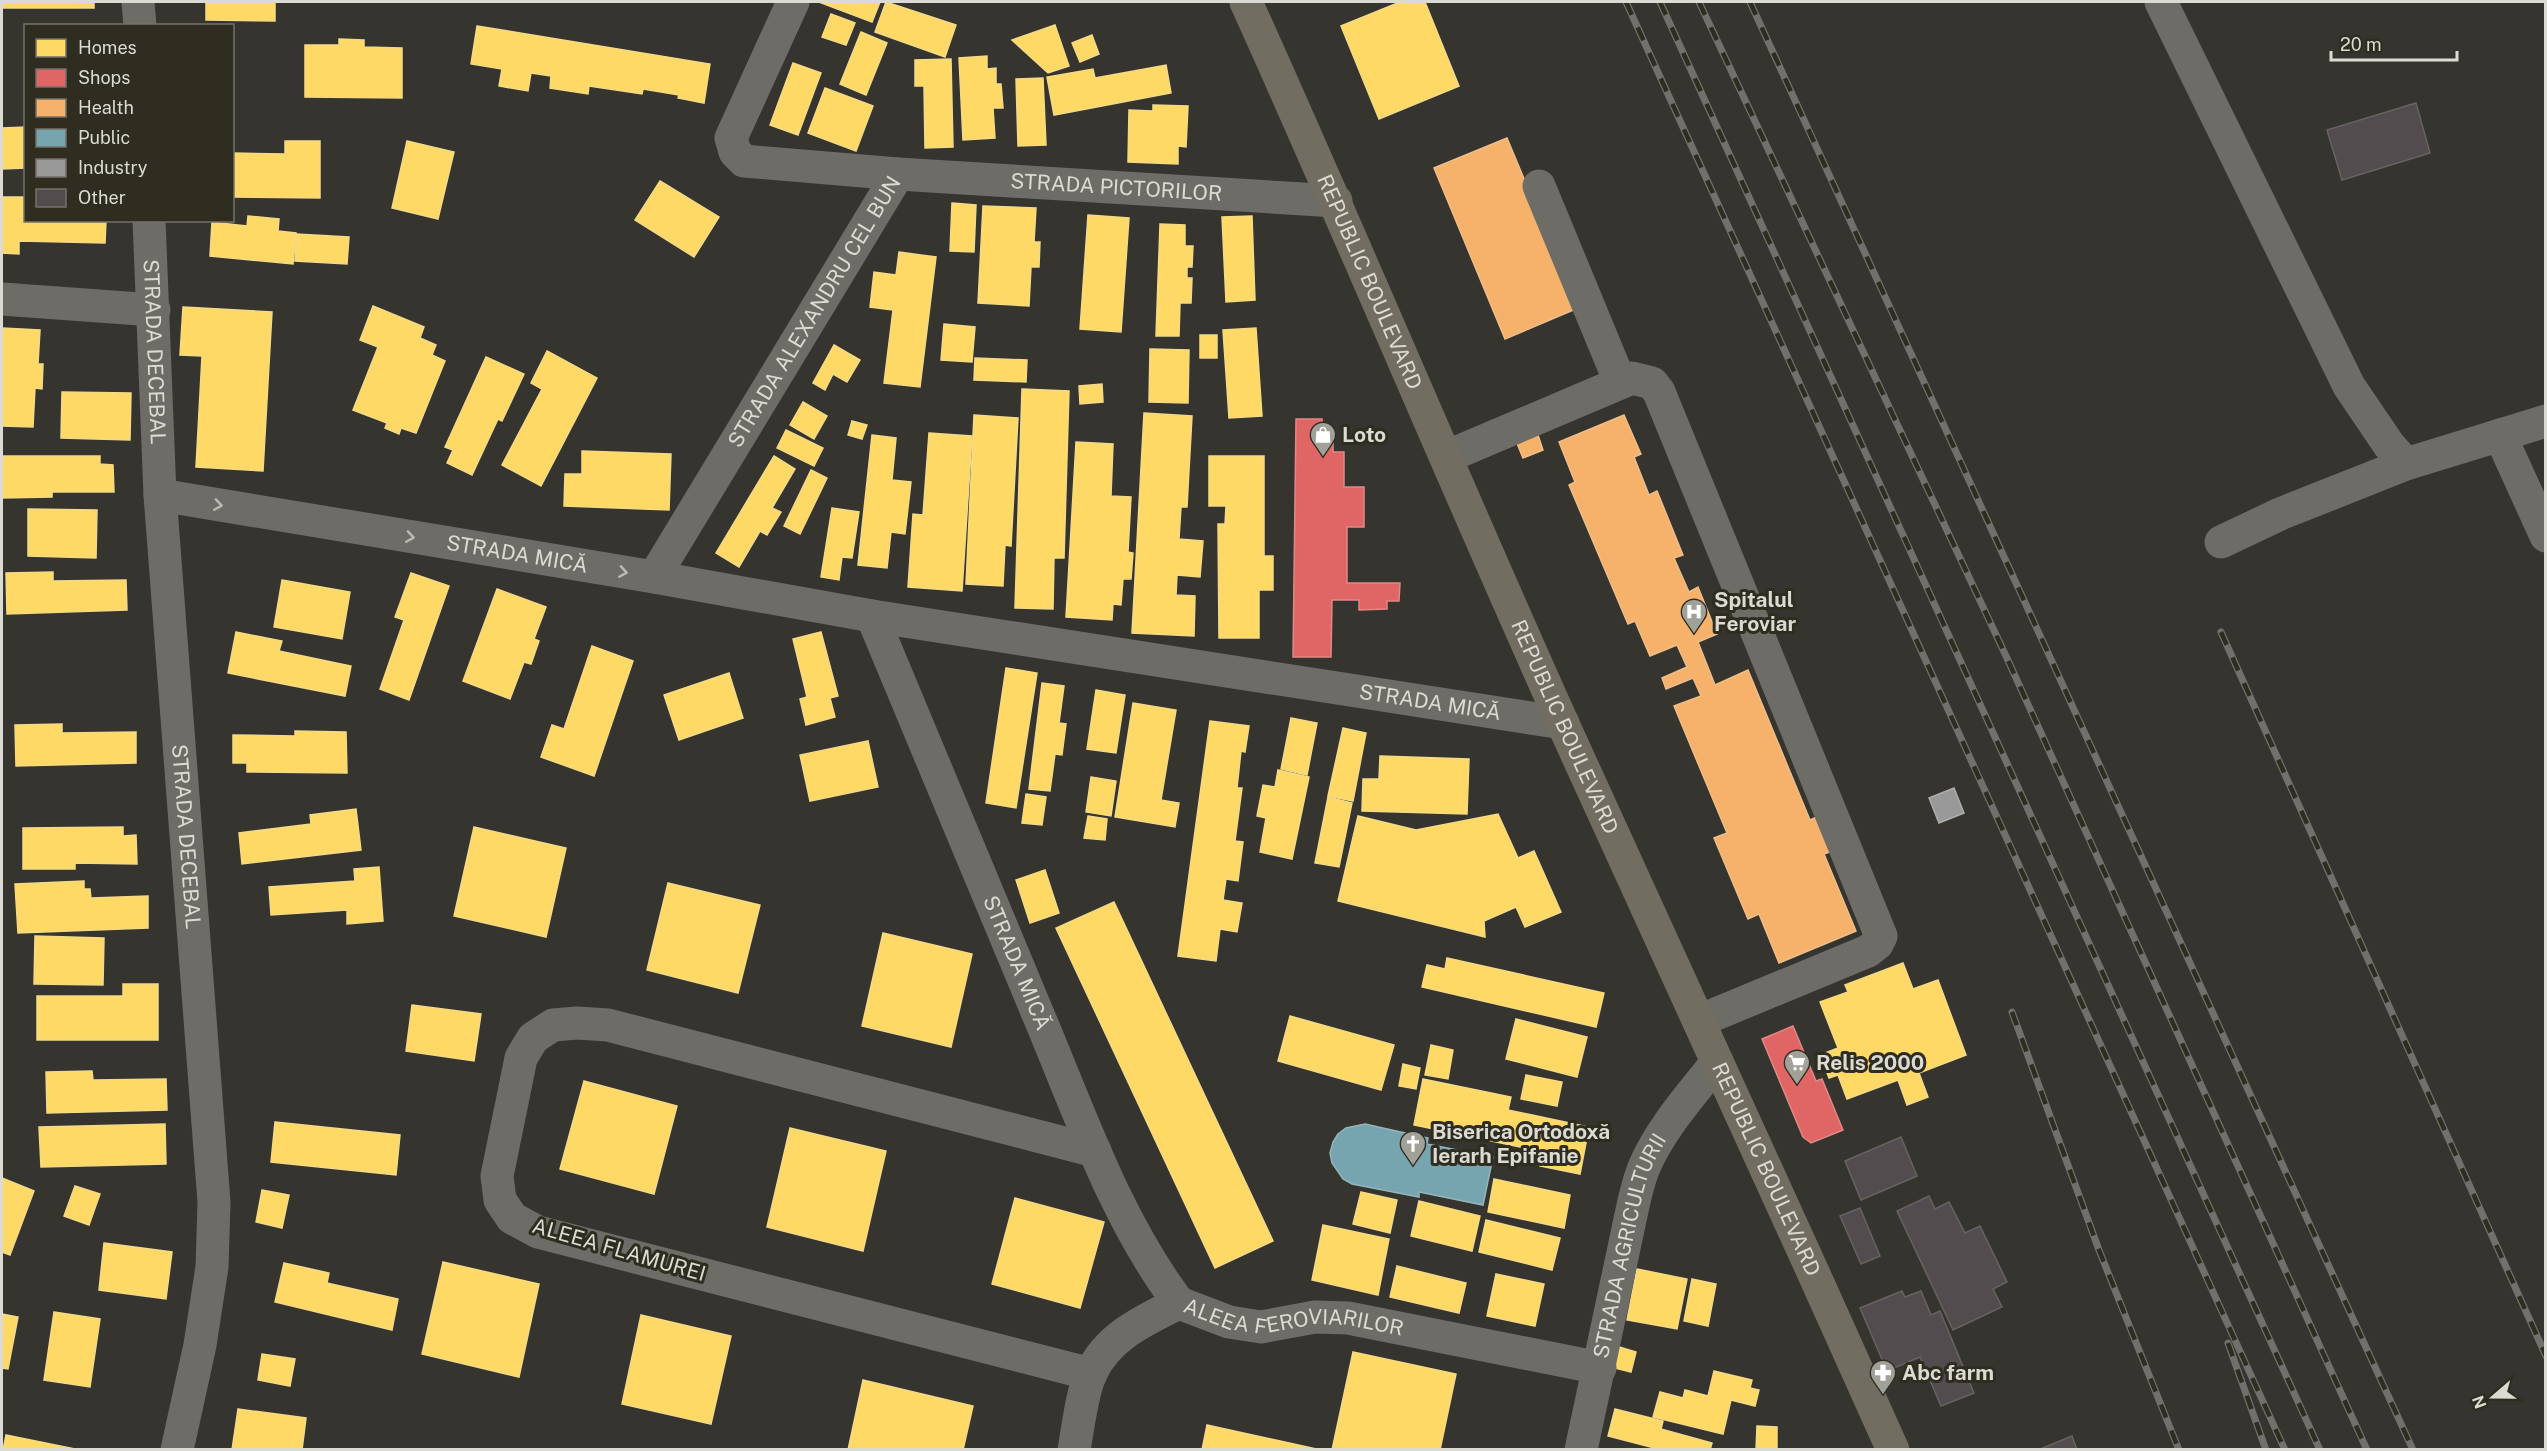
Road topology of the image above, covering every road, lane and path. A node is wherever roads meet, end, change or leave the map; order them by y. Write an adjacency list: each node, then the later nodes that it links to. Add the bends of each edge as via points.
1 (138, 2): 5 (street)
2 (793, 2): 6 (street, STRADA ALEXANDRU CEL BUN, via 738,118 731,138 735,152 744,161 762,164)
3 (1246, 2): 8 (main road, REPUBLIC BOULEVARD)
4 (2161, 2): 16 (street, via 2349,386)
5 (140, 24)
6 (898, 174): 8 (street, STRADA PICTORILOR); 20 (street, STRADA ALEXANDRU CEL BUN)
7 (1539, 186): 12 (street)
8 (1335, 201): 15 (main road, REPUBLIC BOULEVARD)
9 (149, 222): 11 (street, STRADA DECEBAL)
10 (2, 299): 11 (street)
11 (154, 310): 17 (street, STRADA DECEBAL)
12 (1620, 382): 15 (street); 23 (street, via 1632,378 1652,382 1659,392 1881,936 1868,951)
13 (2546, 421): 14 (street)
14 (2500, 435): 16 (street); 18 (street)
15 (1446, 457): 22 (main road, REPUBLIC BOULEVARD)
16 (2406, 464): 19 (street)
17 (160, 495): 20 (street, STRADA MICĂ, one-way to 20); 29 (street, STRADA DECEBAL, via 214,1202 212,1267 200,1346)
18 (2546, 536)
19 (2221, 542)
20 (654, 577): 21 (street, STRADA MICĂ)
21 (872, 616): 22 (street, STRADA MICĂ); 25 (street, STRADA MICĂ)
22 (1563, 723): 23 (main road, REPUBLIC BOULEVARD)
23 (1700, 1022): 24 (main road, REPUBLIC BOULEVARD)
24 (1717, 1062): 27 (street, STRADA AGRICULTURII, via 1656,1142 1643,1168); 32 (main road, REPUBLIC BOULEVARD)
25 (1095, 1151): 26 (street, STRADA MICĂ, via 1138,1239); 28 (street, ALEEA FLAMUREI, via 608,1024 577,1023 553,1026 533,1038 521,1058 497,1176 500,1200 512,1218 538,1232)
26 (1179, 1303): 27 (street, ALEEA FEROVIARILOR, via 1229,1322 1261,1327 1315,1317 1348,1318); 28 (street, ALEEA FEROVIARILOR, via 1139,1323 1110,1344)
27 (1600, 1368): 31 (street, STRADA AGRICULTURII)
28 (1090, 1374): 30 (street, ALEEA FEROVIARILOR)
29 (177, 1449)
30 (1074, 1449)
31 (1581, 1449)
32 (1893, 1449)

